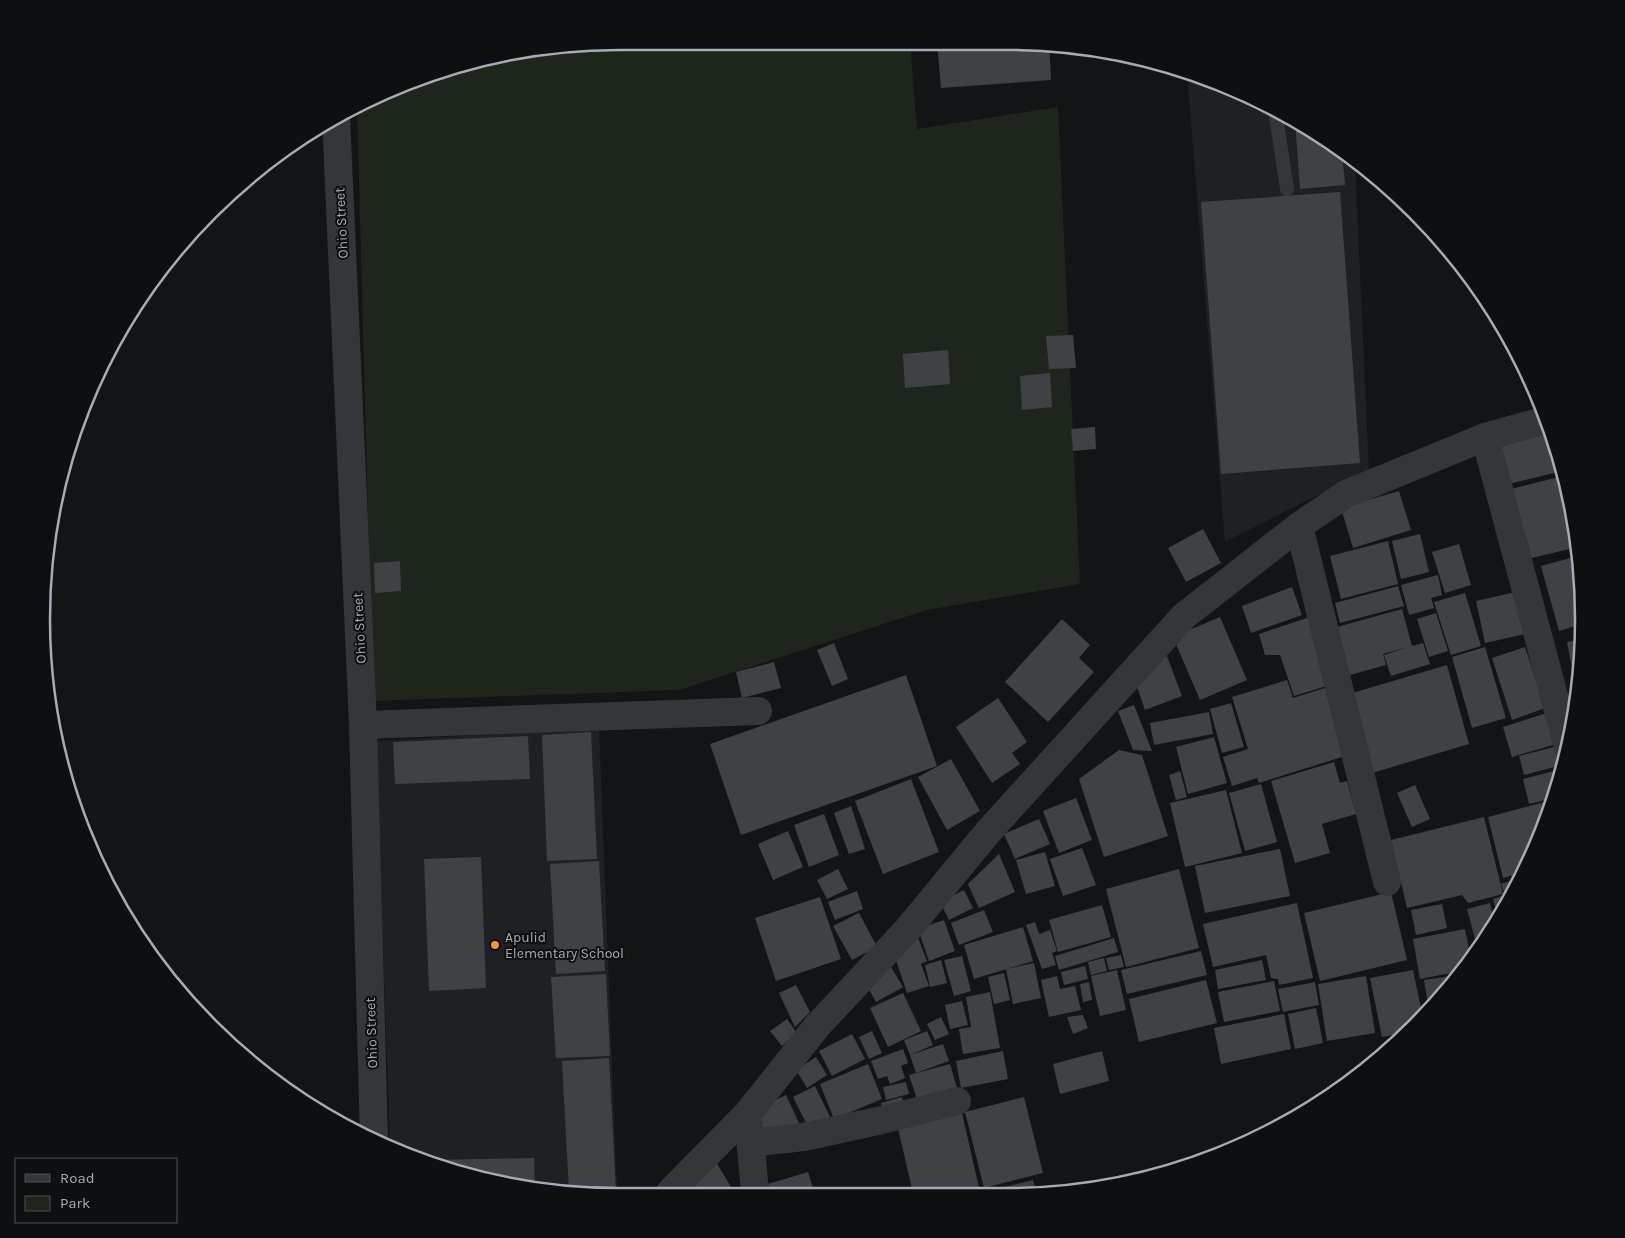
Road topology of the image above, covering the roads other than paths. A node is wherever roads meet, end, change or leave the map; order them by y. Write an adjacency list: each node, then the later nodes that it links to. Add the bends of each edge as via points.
1 (1276, 119): 3 (lane)
2 (336, 125): 8 (street, Ohio Street)
3 (1287, 189)
4 (1540, 422): 5 (street)
5 (1485, 437): 6 (street, via 1346,494); 9 (street)
6 (1299, 526): 10 (street); 12 (street, via 1184,616 988,832 908,929 818,1025)
7 (758, 711): 8 (street)
8 (363, 725): 13 (street, Ohio Street)
9 (1564, 732)
10 (1387, 882)
11 (957, 1101): 14 (street, via 804,1137)
12 (748, 1112): 14 (street); 15 (street)
13 (374, 1132)
14 (751, 1143): 16 (street)
15 (674, 1188)
16 (755, 1188)

